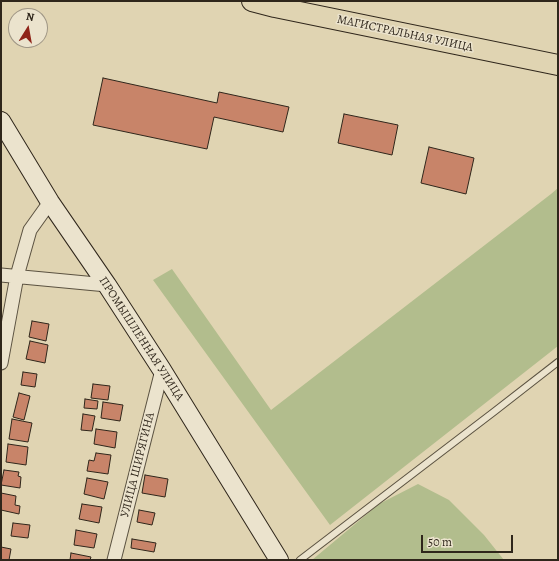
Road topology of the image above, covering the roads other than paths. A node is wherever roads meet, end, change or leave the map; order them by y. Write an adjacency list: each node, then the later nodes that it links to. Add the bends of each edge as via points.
1 (252, 1): 2 (main road, МАГИСТРАЛЬНАЯ УЛИЦА)
2 (558, 65)
3 (1, 121): 4 (street, ПРОМЫШЛЕННАЯ УЛИЦА)
4 (50, 202): 6 (street, via 30,230); 7 (street, ПРОМЫШЛЕННАЯ УЛИЦА)
5 (1, 274): 6 (street)
6 (17, 276): 7 (street); 9 (street)
7 (107, 285): 10 (street, ПРОМЫШЛЕННАЯ УЛИЦА)
8 (558, 362): 13 (lane)
9 (1, 363)
10 (162, 370): 11 (street, УЛИЦА ШИРЯГИНА); 12 (street, ПРОМЫШЛЕННАЯ УЛИЦА)
11 (114, 560)
12 (279, 560)
13 (300, 560)

